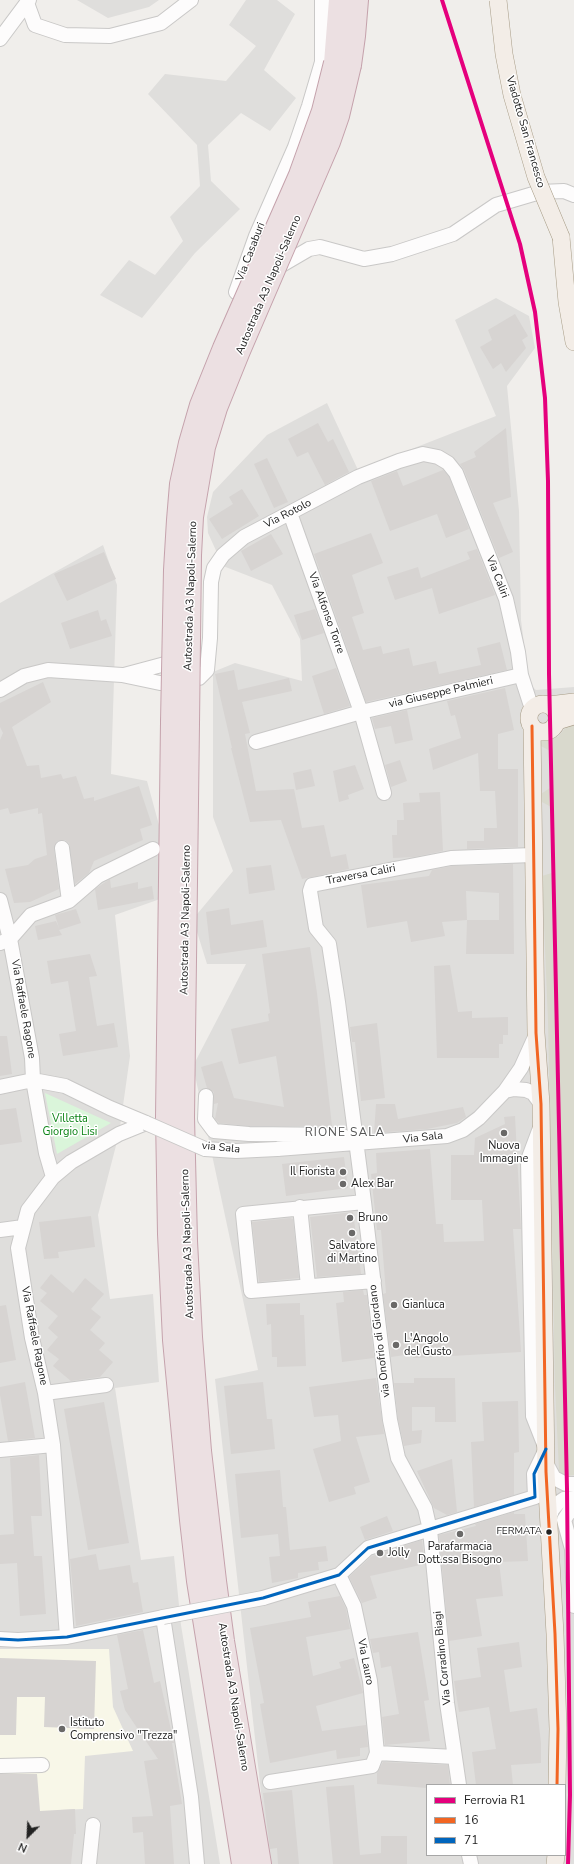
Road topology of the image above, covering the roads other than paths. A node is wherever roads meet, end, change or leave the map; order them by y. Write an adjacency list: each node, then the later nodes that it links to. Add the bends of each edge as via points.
1 (191, 0): 6 (street, via 161,23 110,36 65,35 35,25)
2 (322, 0): 9 (street, Via Casaburi, via 322,62 295,147 256,236 236,292 309,249 320,246 364,259 392,254 453,234 496,205 540,192 564,191)
3 (339, 0): 8 (highway, Autostrada A3 Napoli-Salerno)
4 (358, 0): 8 (highway, Autostrada A3 Napoli-Salerno, via 356,36)
5 (498, 0): 10 (main road, Viadotto San Francesco, bridge, via 512,95 536,177)
6 (28, 2): 7 (street)
7 (0, 39)
8 (343, 64): 26 (highway, Autostrada A3 Napoli-Salerno, bridge, via 322,111 299,175 223,348 200,405 189,443 180,484 174,570)
9 (574, 195)
10 (561, 237): 11 (main road, Viadotto San Francesco); 12 (main road); 13 (main road, Viadotto San Francesco, via 567,302)
11 (574, 258)
12 (574, 280)
13 (574, 342)
14 (438, 456): 15 (street, Via Rotolo, via 424,454 399,461 358,477); 18 (street, Via Caliri, via 448,462 456,473 506,599)
15 (290, 513): 16 (street, Via Rotolo, via 244,537 223,555 214,568 210,590); 23 (street, Via Alfonso Torre)
16 (210, 638): 17 (street, Via Rotolo, via 198,652 181,660); 17 (street, Via Rotolo, via 207,670 199,678 160,684)
17 (122, 675): 19 (street, Via Rotolo, via 48,670 24,676)
18 (521, 675): 22 (street, Via Caliri); 23 (street, via Giuseppe Palmieri)
19 (0, 690)
20 (574, 702): 21 (main road)
21 (549, 705): 22 (main road, via 540,704); 25 (main road, via 556,712)
22 (532, 709): 27 (main road, Via Caliri, via 529,717)
23 (361, 712): 28 (street); 29 (street)
24 (574, 716): 25 (main road)
25 (557, 721): 27 (main road, via 548,731 539,731)
26 (180, 723): 81 (highway, Autostrada A3 Napoli-Salerno, via 166,1086 168,1234 173,1340 197,1581); 82 (highway, Autostrada A3 Napoli-Salerno, via 184,1117 192,1337 201,1451 216,1581)
27 (532, 726): 32 (main road, Via Caliri)
28 (256, 742)
29 (384, 793)
30 (62, 848): 34 (street)
31 (153, 850): 34 (street, via 98,876)
32 (533, 855): 36 (street, Traversa Caliri, via 452,858 312,885 310,891 316,928 329,944); 37 (main road, Via Caliri)
33 (0, 900): 35 (street, Via Raffaele Ragone)
34 (69, 901): 35 (street, via 31,915)
35 (5, 941): 38 (street, Via Raffaele Ragone)
36 (338, 1002): 46 (street, via Onofrio di Giordano)
37 (536, 1033): 42 (street, Via Sala, via 528,1056); 44 (main road, Via Caliri)
38 (32, 1058): 39 (street, Via Raffaele Ragone); 40 (street, via 45,1073)
39 (34, 1080): 40 (street); 41 (street); 48 (street, Via Raffaele Ragone, via 46,1153)
40 (65, 1086): 45 (street)
41 (0, 1087)
42 (505, 1091): 44 (street, via 526,1090 533,1093); 46 (street, Via Sala, via 479,1118 463,1130 447,1136)
43 (206, 1096): 46 (street, via 205,1119 214,1131 341,1135)
44 (541, 1104): 59 (main road, Via Caliri)
45 (146, 1123): 47 (street, via Sala, bridge, via 205,1149); 48 (street, Via Raffaele Ragone, via 113,1137 70,1162)
46 (356, 1144): 47 (street, Via Sala); 49 (street, via Onofrio di Giordano)
47 (277, 1149)
48 (53, 1177): 51 (street, Via Raffaele Ragone, via 28,1210)
49 (364, 1202): 50 (street); 53 (street, via Onofrio di Giordano)
50 (300, 1207): 54 (street); 54 (street, via 243,1214 251,1291)
51 (23, 1226): 52 (street); 56 (street, Via Raffaele Ragone, via 18,1248 32,1338)
52 (0, 1230)
53 (374, 1281): 54 (street); 64 (street, via Onofrio di Giordano, via 390,1420 398,1458 425,1508)
54 (308, 1286)
55 (106, 1385): 56 (street)
56 (45, 1393): 57 (street, Via Raffaele Ragone)
57 (53, 1445): 58 (street); 69 (street, Via Raffaele Ragone)
58 (0, 1450)
59 (546, 1456): 60 (street, via 554,1478 559,1482); 63 (main road, Via Caliri); 64 (street, via 534,1474 535,1497)
60 (574, 1484)
61 (574, 1498): 63 (street, via 564,1499 558,1503 552,1510)
62 (574, 1512): 65 (street, via 569,1512 564,1520)
63 (549, 1523): 77 (main road, Via Caliri, via 558,1721)
64 (430, 1530): 66 (street, via 368,1548); 72 (street, Via Corradino Biagi, via 447,1703)
65 (573, 1544): 67 (street)
66 (339, 1575): 68 (street, bridge, via 263,1598); 71 (street, Via Lauro, via 354,1606 370,1681)
67 (574, 1606)
68 (163, 1617): 69 (street); 80 (street, via 191,1797)
69 (67, 1637): 70 (street, via 18,1640)
70 (0, 1638)
71 (377, 1753): 72 (street); 75 (street, via 372,1766)
72 (455, 1757): 76 (street, Via Corradino Biagi)
73 (42, 1765): 74 (street)
74 (0, 1766)
75 (270, 1782)
76 (459, 1784)
77 (557, 1784)
78 (93, 1825): 79 (street)
79 (89, 1864)
80 (197, 1864)
81 (242, 1864)
82 (261, 1864)

